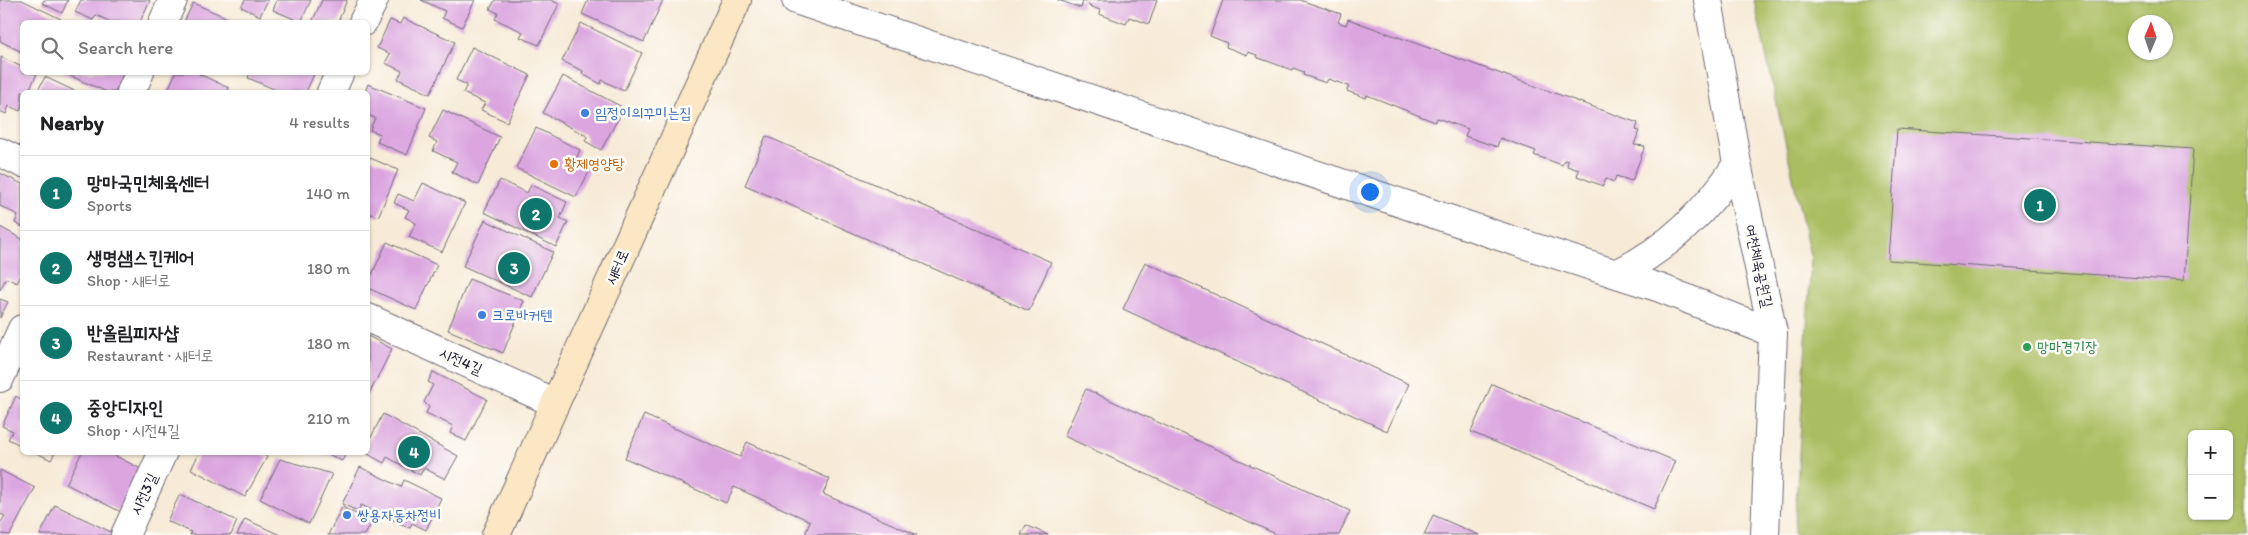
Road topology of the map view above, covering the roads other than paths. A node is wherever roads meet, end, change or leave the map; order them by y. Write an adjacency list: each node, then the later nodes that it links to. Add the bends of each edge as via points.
1 (173, 0): 6 (street)
2 (374, 0): 7 (street)
3 (738, 0): 20 (street, 새터로)
4 (796, 0): 15 (street)
5 (1708, 0): 14 (street, 여천체육공원길)
6 (164, 20)
7 (364, 20)
8 (139, 75): 10 (street)
9 (339, 75): 11 (street)
10 (132, 90)
11 (332, 90)
12 (0, 152): 13 (street)
13 (20, 162)
14 (1737, 164): 15 (street, via 1708,205 1693,219 1650,254); 18 (street, 여천체육공원길)
15 (1618, 273): 18 (street)
16 (370, 319): 20 (street, 시전4길)
17 (20, 333): 19 (street)
18 (1773, 333): 24 (street, 여천체육공원길)
19 (0, 378)
20 (556, 403): 23 (street, 새터로)
21 (162, 455): 22 (street, 시전3길)
22 (125, 535)
23 (496, 535)
24 (1765, 535)

